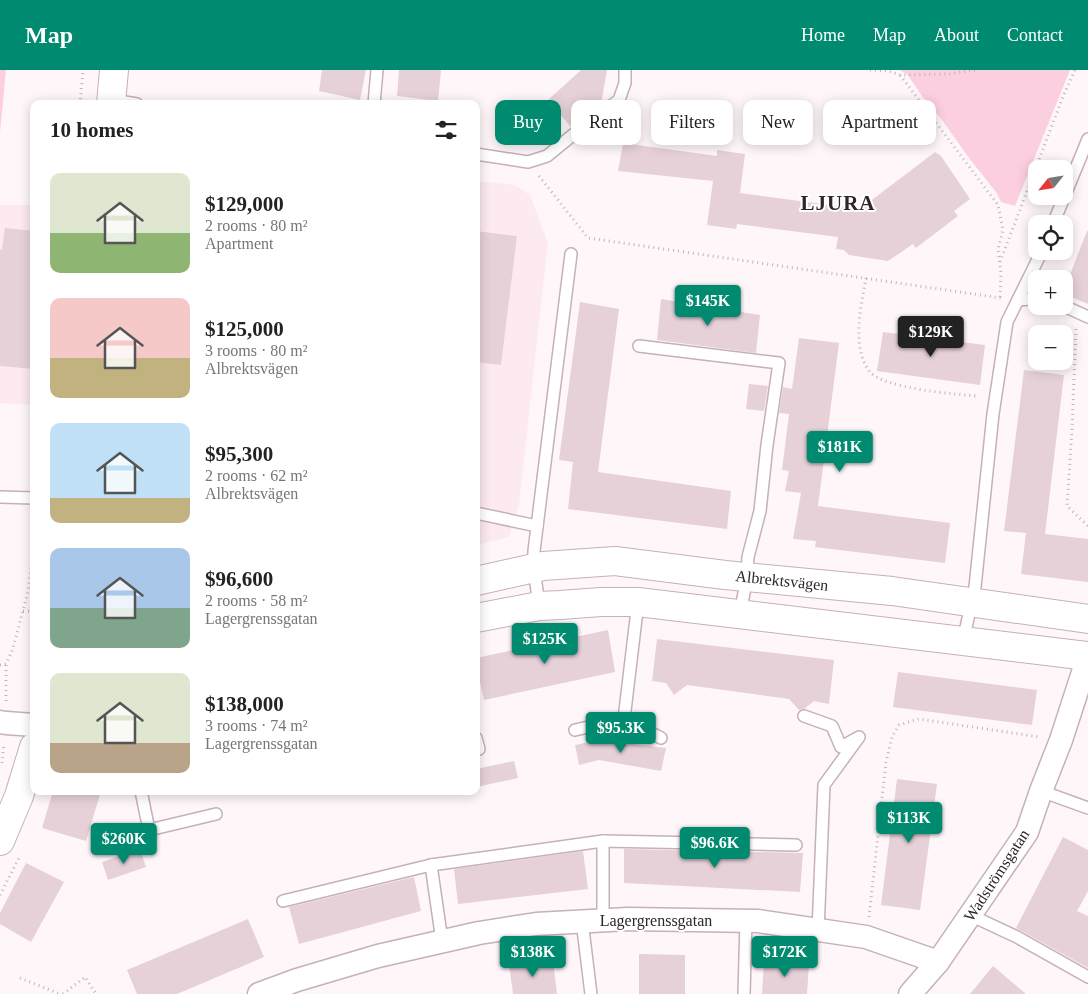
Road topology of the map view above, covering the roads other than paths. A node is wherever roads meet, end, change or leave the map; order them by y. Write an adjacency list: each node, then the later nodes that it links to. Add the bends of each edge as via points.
1 (114, 70): 4 (main road)
2 (377, 70): 5 (lane)
3 (625, 70): 7 (lane, via 625,83 619,100 547,156 528,162)
4 (120, 100)
5 (374, 100)
6 (1088, 139): 8 (lane)
7 (480, 155)
8 (1057, 215)
9 (571, 254): 19 (lane)
10 (1038, 260): 12 (lane)
11 (1028, 299): 12 (lane)
12 (1018, 300): 24 (lane, via 1007,322)
13 (1073, 310): 14 (lane)
14 (1088, 317)
15 (639, 346): 21 (lane, via 779,363 760,511 748,557)
16 (0, 497): 17 (lane)
17 (30, 498)
18 (480, 514): 19 (lane)
19 (537, 526): 20 (lane)
20 (534, 568): 21 (main road, Albrektsvägen, via 615,562); 22 (main road, Albrektsvägen); 25 (lane)
21 (747, 577): 24 (main road, Albrektsvägen); 26 (lane)
22 (480, 580)
23 (638, 602): 25 (main road); 26 (main road); 32 (lane)
24 (972, 602): 28 (main road, Albrektsvägen); 29 (lane)
25 (539, 606): 27 (main road)
26 (740, 615): 29 (main road)
27 (480, 617)
28 (1088, 618)
29 (963, 641): 30 (main road)
30 (1088, 657): 38 (street, Wadströmsgatan)
31 (804, 716): 50 (lane, via 832,726 841,747 859,737 824,785)
32 (624, 719): 35 (lane); 36 (lane)
33 (0, 722): 34 (street)
34 (30, 725)
35 (575, 730)
36 (661, 738)
37 (30, 760): 42 (main road)
38 (1041, 790): 40 (lane); 47 (street, Wadströmsgatan, via 1027,832)
39 (142, 795): 41 (lane, via 150,830)
40 (1088, 808)
41 (216, 814)
42 (0, 841)
43 (603, 841): 44 (lane); 45 (lane); 48 (lane)
44 (796, 845)
45 (431, 865): 46 (lane); 51 (lane)
46 (283, 901)
47 (970, 915): 52 (street, Wadströmsgatan); 53 (lane)
48 (593, 920): 49 (street, Lagergrenssgatan); 51 (street, Lagergrenssgatan, via 536,924); 55 (lane)
49 (746, 921): 50 (street, Lagergrenssgatan); 56 (lane)
50 (818, 931): 52 (street, Lagergrenssgatan, via 866,937)
51 (442, 941): 54 (street, Lagergrenssgatan, via 378,956)
52 (938, 962): 57 (street, Wadströmsgatan)
53 (1088, 977)
54 (259, 994)
55 (591, 994)
56 (744, 994)
57 (910, 994)

